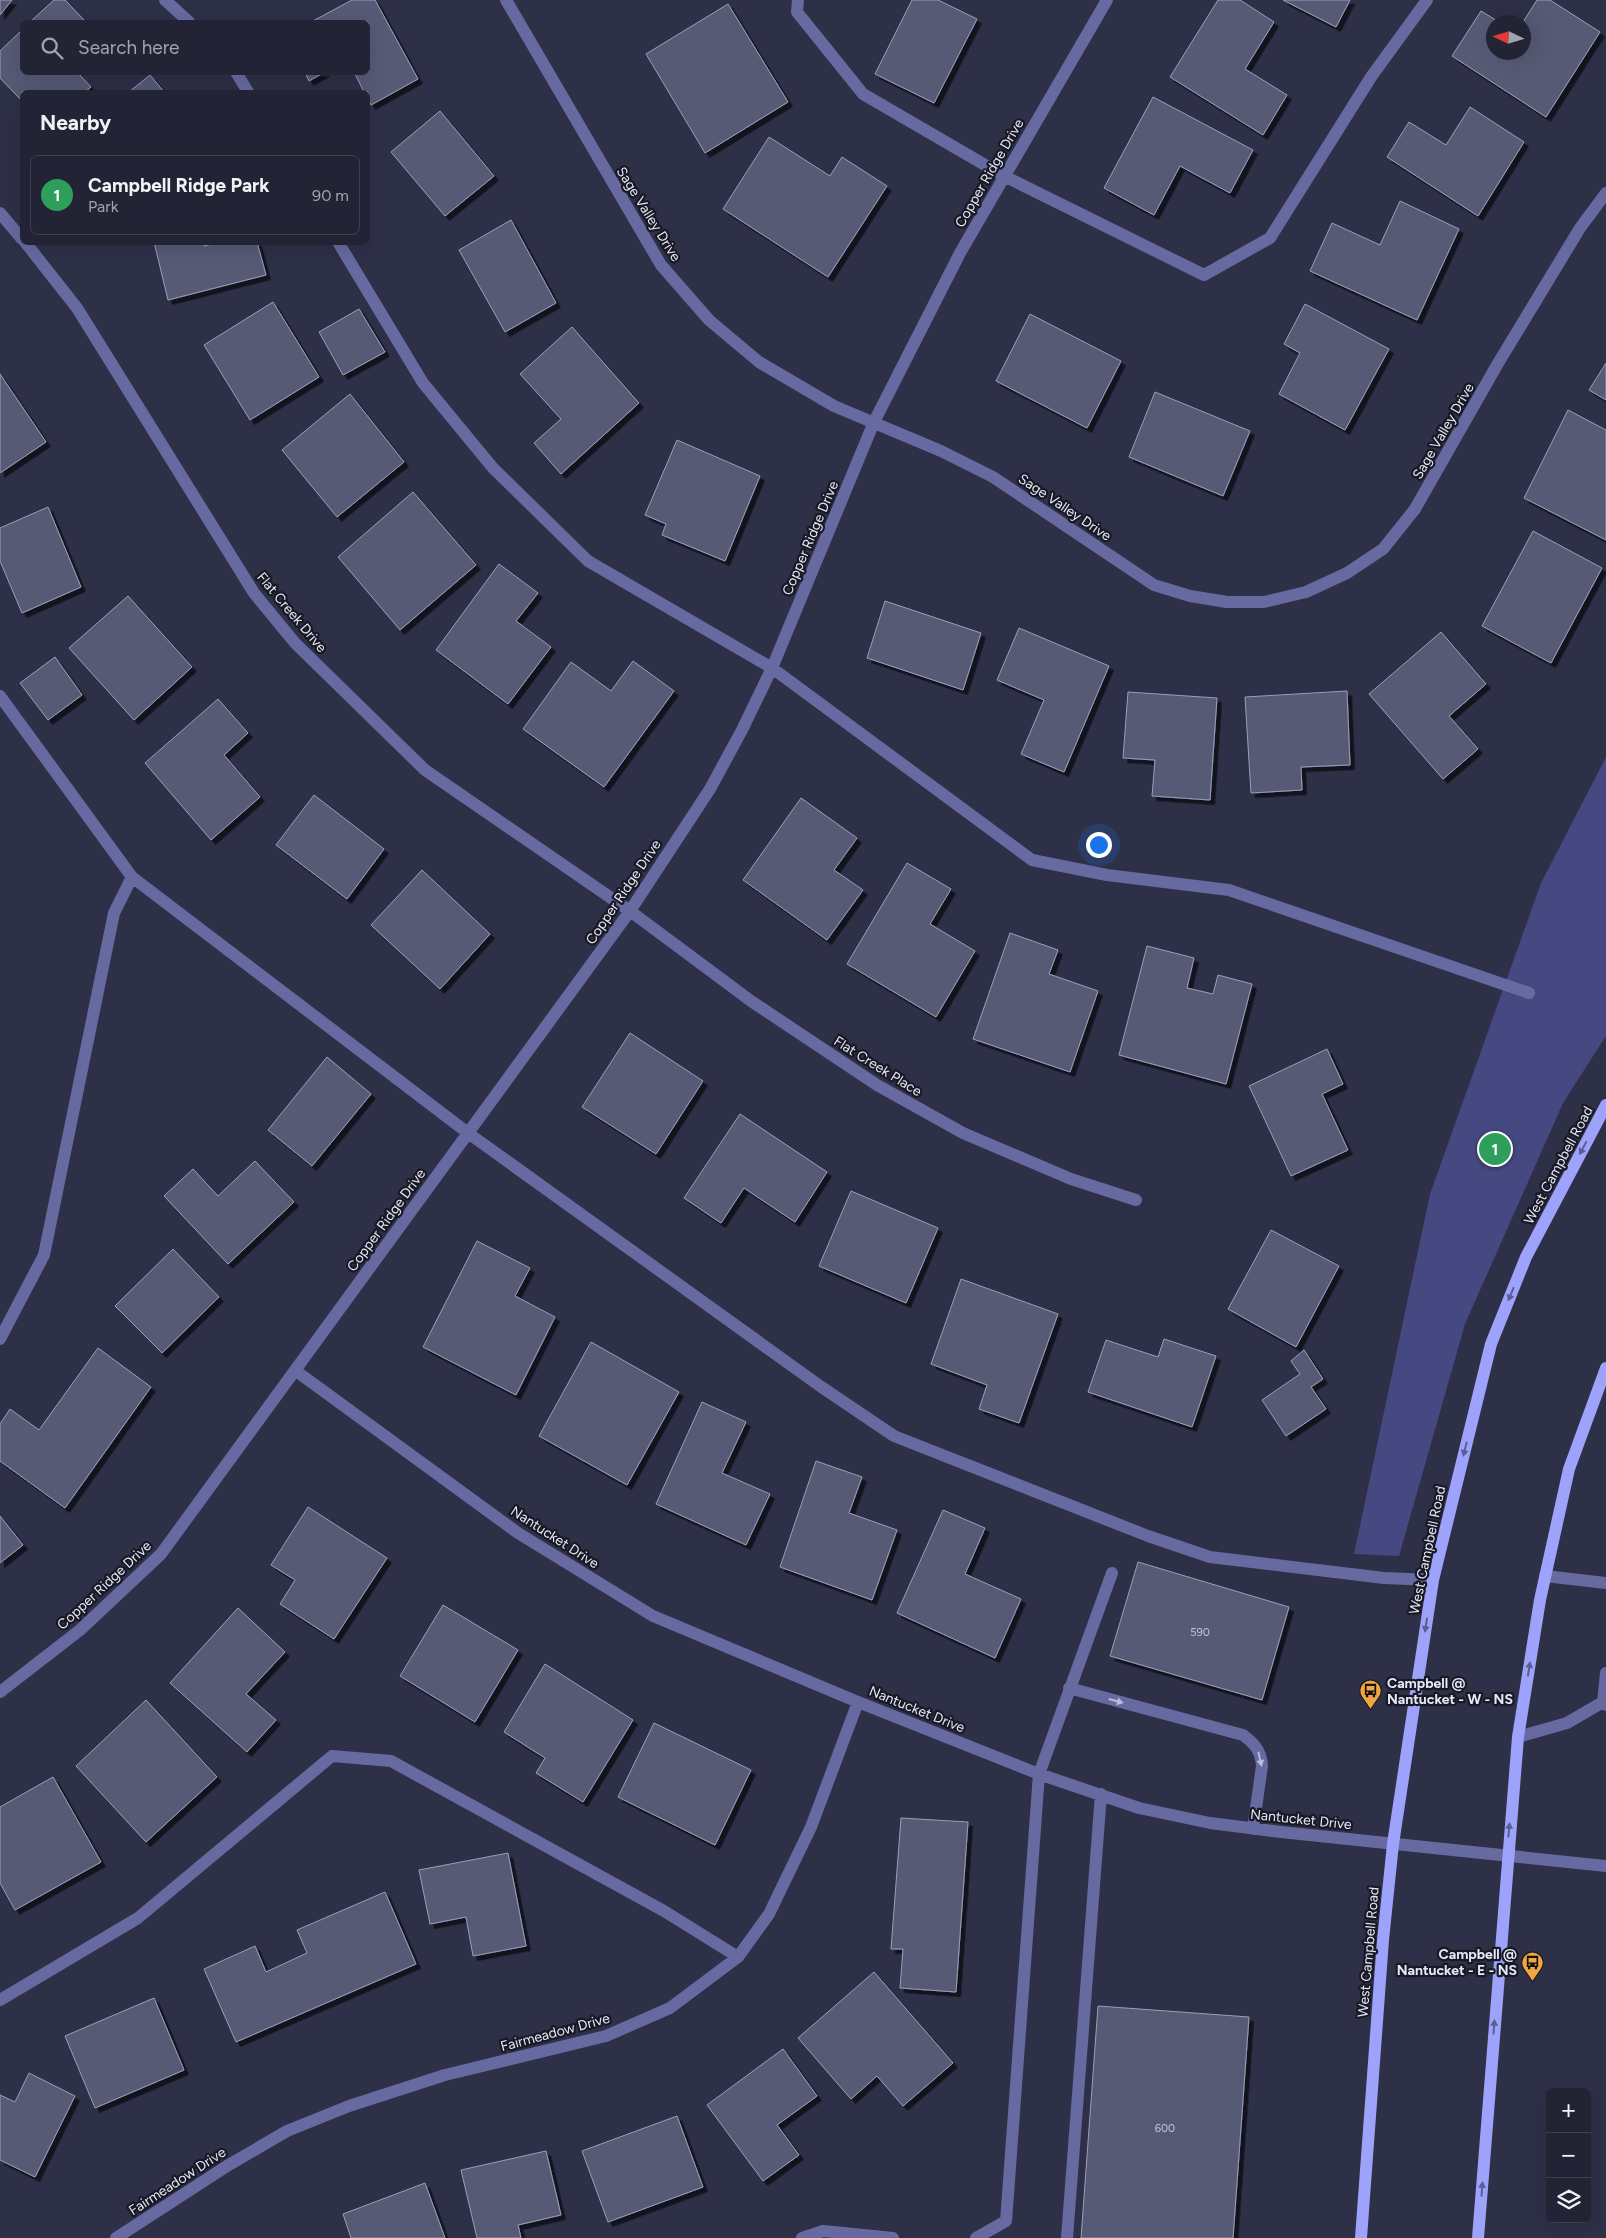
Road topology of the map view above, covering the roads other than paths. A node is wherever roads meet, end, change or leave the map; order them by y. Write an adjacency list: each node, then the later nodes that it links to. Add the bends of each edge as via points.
1 (165, 0): 6 (street)
2 (506, 0): 15 (street, Sage Valley Drive, via 661,265 709,320 759,362 834,406)
3 (798, 0): 9 (street, via 797,12 863,94)
4 (1107, 0): 9 (street, Copper Ridge Drive)
5 (1427, 0): 9 (street, via 1372,77 1270,238 1204,275)
6 (187, 20)
7 (238, 75): 8 (street)
8 (247, 90)
9 (1004, 176): 15 (street, Copper Ridge Drive, via 960,253)
10 (1606, 193): 15 (street, Sage Valley Drive, via 1580,228 1502,357 1415,509 1383,549 1347,573 1306,592 1264,602 1227,602 1190,596 1154,585 993,476)
11 (0, 213): 12 (street)
12 (20, 237)
13 (27, 245): 19 (street, Flat Creek Drive, via 77,308 254,593 295,643 425,770)
14 (340, 245): 16 (street, via 423,383 493,468 588,561)
15 (874, 422): 16 (street, Copper Ridge Drive)
16 (772, 668): 19 (street, Copper Ridge Drive, via 710,789); 20 (street, via 1032,860 1108,875 1229,890)
17 (0, 696): 18 (street)
18 (132, 877): 22 (street); 24 (street, via 114,913 44,1255)
19 (630, 911): 22 (street, Copper Ridge Drive); 23 (street, Flat Creek Place, via 751,1001 877,1085 963,1133 1071,1179)
20 (1528, 993)
21 (1606, 1105): 29 (main road, West Campbell Road, one-way to 29, via 1526,1257 1491,1344)
22 (468, 1132): 26 (street, Copper Ridge Drive); 29 (street, via 894,1436 1148,1536 1210,1557 1384,1578)
23 (1136, 1200)
24 (0, 1339)
25 (1606, 1368): 28 (main road, via 1569,1469)
26 (296, 1371): 33 (street, Copper Ridge Drive, via 161,1554 80,1630); 34 (street, Nantucket Drive, via 518,1533 653,1616)
27 (1112, 1573): 32 (street)
28 (1545, 1576): 30 (street); 36 (main road, one-way to 28)
29 (1432, 1580): 40 (main road, West Campbell Road, one-way to 40)
30 (1606, 1583)
31 (1606, 1672): 35 (street)
32 (1069, 1688): 37 (street); 39 (street, one-way to 39, via 1243,1736 1255,1744 1262,1766)
33 (0, 1692)
34 (858, 1702): 37 (street, Nantucket Drive); 43 (street, Fairmeadow Drive, via 811,1827 769,1914)
35 (1605, 1703): 36 (street, via 1567,1723)
36 (1518, 1737): 41 (main road, one-way to 36)
37 (1040, 1774): 38 (street, Nantucket Drive); 48 (street, via 1006,2221)
38 (1101, 1794): 39 (street, Nantucket Drive, via 1139,1808); 49 (street)
39 (1254, 1829): 40 (street, Nantucket Drive)
40 (1393, 1844): 41 (street, Nantucket Drive); 50 (main road, West Campbell Road)
41 (1507, 1854): 42 (street, Nantucket Drive); 51 (main road, one-way to 41)
42 (1606, 1866)
43 (738, 1957): 44 (street, via 664,1911 391,1762 332,1756 138,1918); 45 (street, Fairmeadow Drive, via 670,2008 606,2036 446,2075 349,2106 287,2131)
44 (0, 2000)
45 (116, 2238)
46 (802, 2238): 47 (street, via 822,2232)
47 (893, 2238)
48 (976, 2238)
49 (1067, 2238)
50 (1361, 2238)
51 (1478, 2238)

